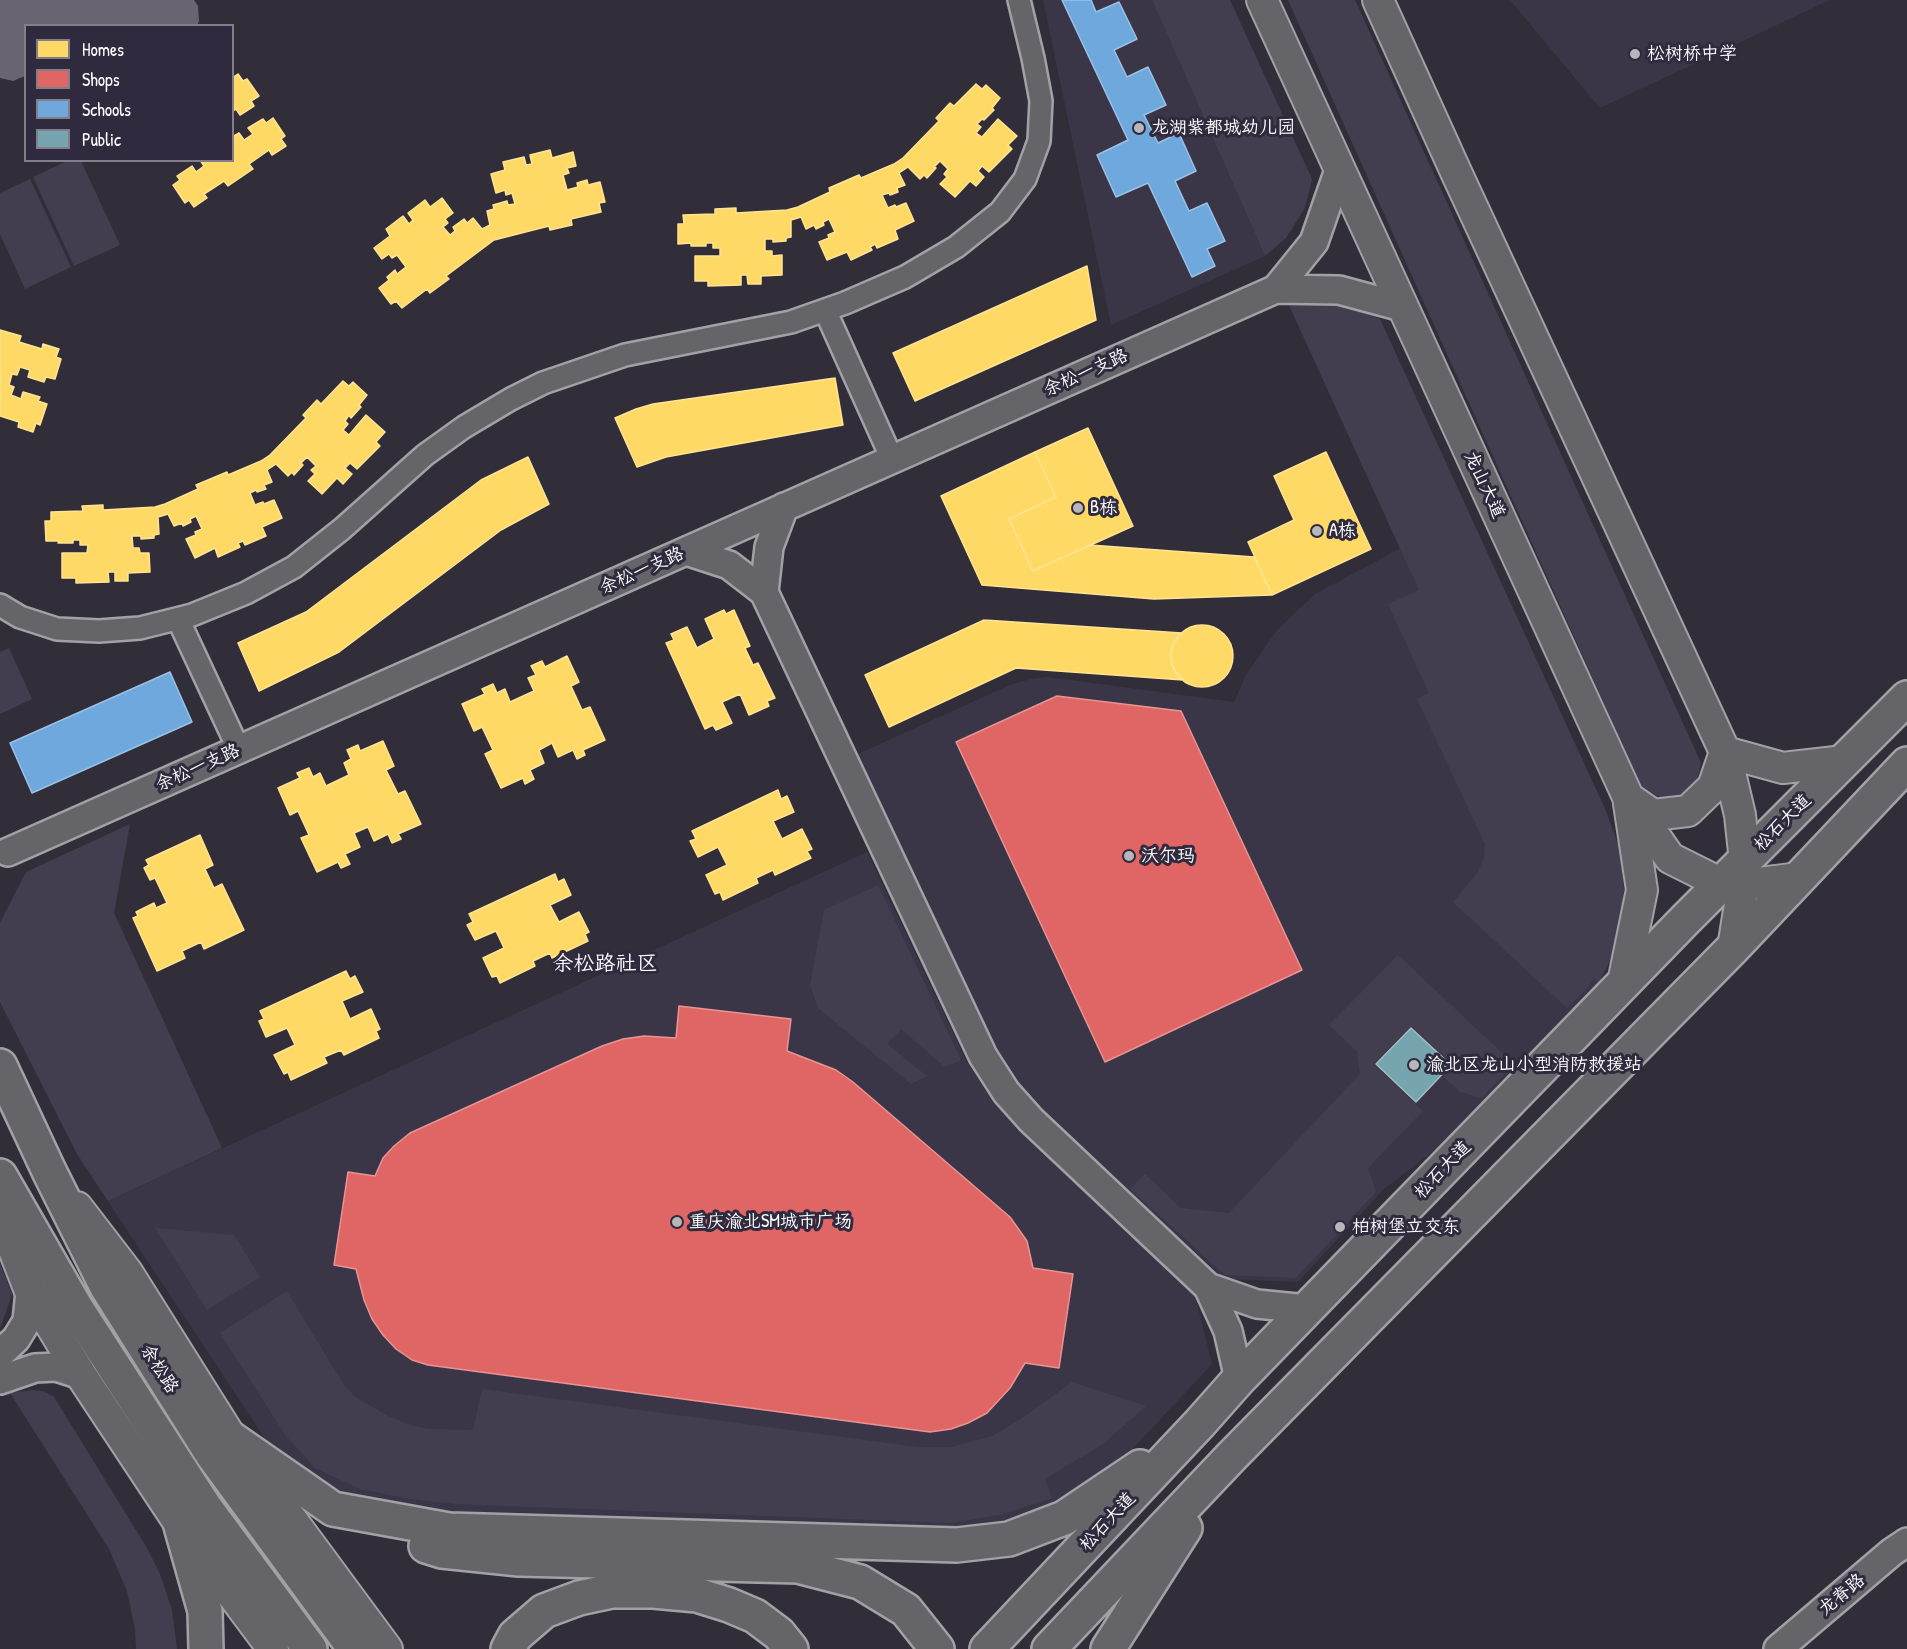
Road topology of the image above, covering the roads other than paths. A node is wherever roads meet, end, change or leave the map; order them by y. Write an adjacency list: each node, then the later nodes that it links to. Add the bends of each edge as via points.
1 (1018, 0): 7 (street, via 1041,101 1038,141 1025,179 1000,212 956,248 905,277)
2 (1262, 0): 4 (main road, 龙山大道)
3 (1378, 0): 16 (main road)
4 (1339, 170): 5 (street, via 1314,242); 6 (main road, 龙山大道)
5 (1276, 289): 6 (street, via 1339,290); 8 (street, 余松一支路)
6 (1402, 307): 19 (main road, 龙山大道)
7 (825, 310): 8 (street); 13 (street, via 791,322 625,355 543,383 464,427 425,455 294,567 246,593)
8 (892, 459): 9 (street, 余松一支路)
9 (784, 507): 10 (street, 余松一支路); 11 (street, via 769,548)
10 (686, 551): 11 (street, via 729,566); 15 (street, 余松一支路)
11 (765, 592): 29 (street, via 983,1056 1006,1092 1031,1120)
12 (0, 605): 13 (street, via 20,617 57,629 140,628)
13 (178, 618): 15 (street)
14 (1907, 698): 17 (highway, 松石大道)
15 (238, 750): 20 (street, 余松一支路)
16 (1725, 752): 17 (main road, via 1783,768); 19 (main road, via 1713,787 1688,811 1653,815); 21 (main road, via 1740,815)
17 (1844, 762): 21 (highway, 松石大道)
18 (1907, 764): 22 (highway)
19 (1628, 797): 21 (main road, via 1670,858); 24 (main road, 龙山大道, via 1642,890)
20 (3, 856)
21 (1737, 877): 22 (main road); 23 (main road); 24 (highway, 松石大道)
22 (1799, 878): 23 (highway)
23 (1733, 948): 38 (highway)
24 (1623, 983): 31 (highway, 松石大道)
25 (0, 1066): 26 (highway, 余松路)
26 (49, 1171): 37 (main road, via 127,1272); 47 (highway, 余松路, via 106,1287 206,1444)
27 (0, 1176): 46 (highway, 余松路, via 76,1308 204,1506)
28 (0, 1214): 30 (main road)
29 (1208, 1287): 31 (street, via 1257,1304); 34 (street, via 1228,1331)
30 (30, 1291): 32 (street, via 27,1321 16,1340); 33 (main road)
31 (1307, 1309): 34 (highway, 松石大道)
32 (0, 1354)
33 (81, 1375): 35 (street, via 56,1367 35,1368); 40 (main road)
34 (1239, 1379): 36 (highway, 松石大道)
35 (0, 1380)
36 (1200, 1424): 39 (highway, via 1064,1518 1009,1539 957,1545 449,1530); 43 (highway, 松石大道)
37 (232, 1439): 39 (highway); 48 (main road)
38 (1232, 1456): 42 (highway); 54 (highway)
39 (333, 1509): 51 (highway, via 376,1531 442,1551 519,1559 798,1566 860,1582 906,1610)
40 (181, 1526): 44 (highway, via 205,1611); 45 (main road)
41 (1907, 1542): 57 (street, 龙脊路)
42 (1169, 1552): 55 (highway); 56 (highway)
43 (1025, 1610): 52 (highway); 53 (highway, 松石大道)
44 (206, 1649)
45 (273, 1649)
46 (310, 1649)
47 (355, 1649)
48 (387, 1649)
49 (508, 1649): 50 (highway, via 515,1636 544,1611 612,1591 697,1595 729,1605 755,1616)
50 (791, 1649)
51 (937, 1649)
52 (962, 1649)
53 (987, 1649)
54 (1049, 1649)
55 (1093, 1649)
56 (1108, 1649)
57 (1778, 1649)

